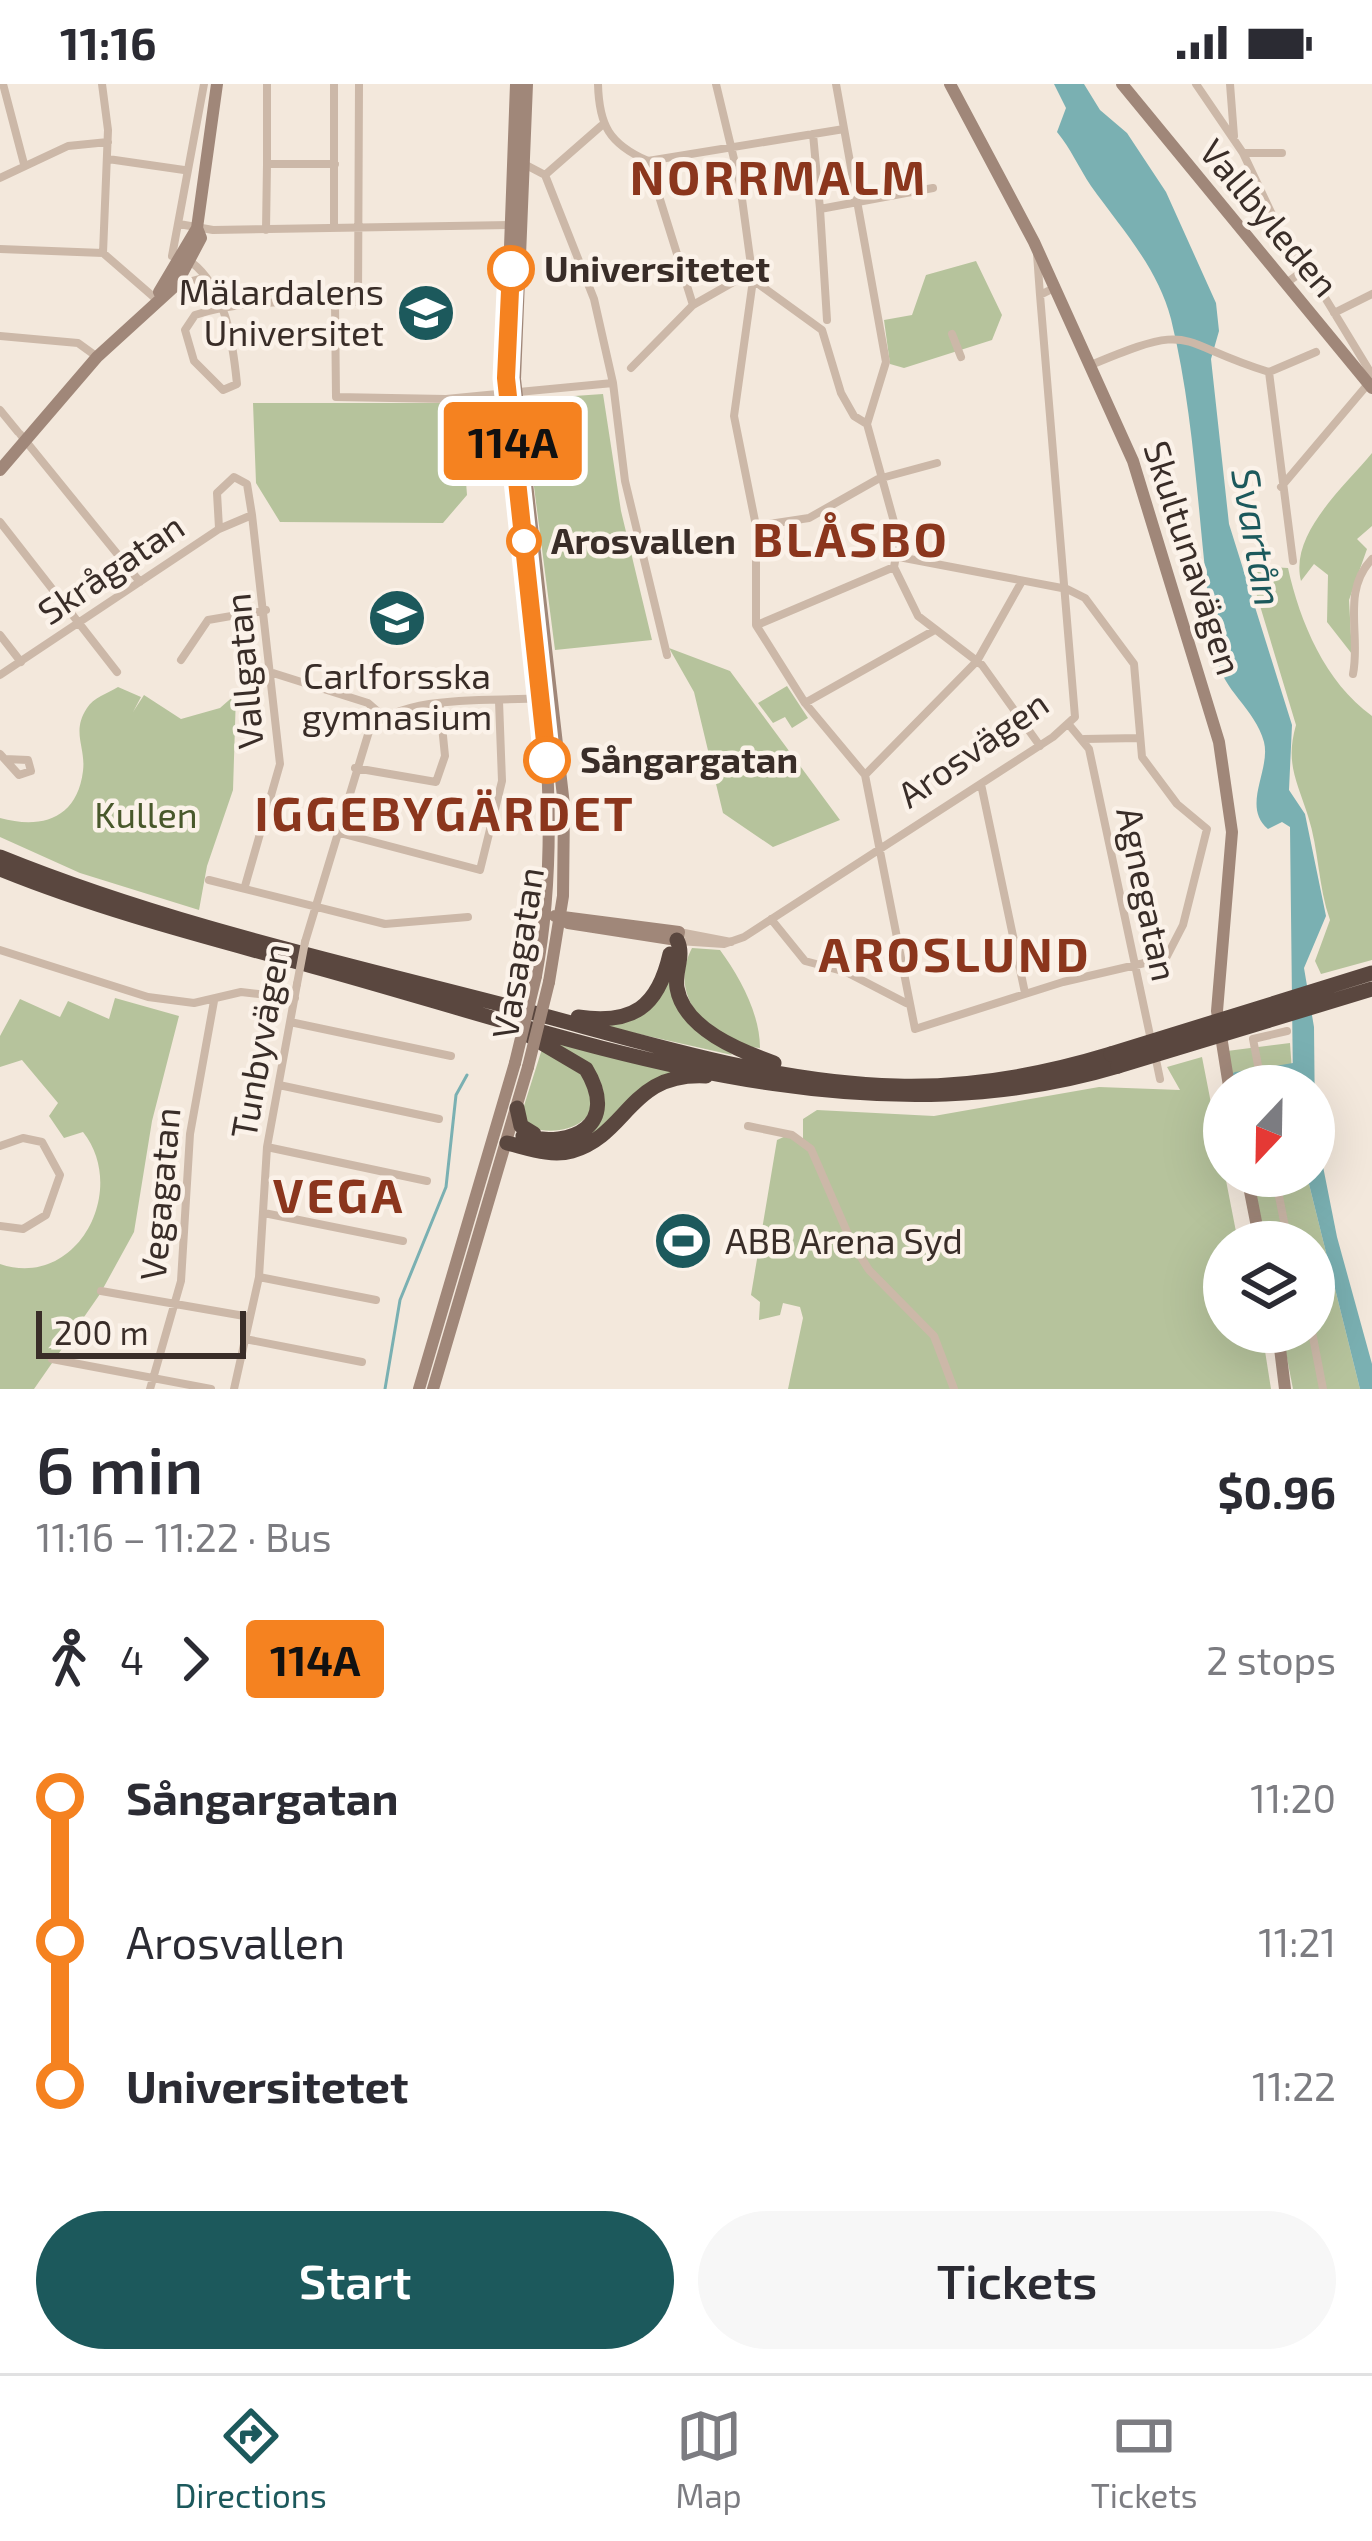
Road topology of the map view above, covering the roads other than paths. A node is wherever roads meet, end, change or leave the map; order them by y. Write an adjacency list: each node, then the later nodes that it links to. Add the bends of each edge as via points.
1 (3, 84): 21 (street)
2 (101, 84): 22 (street)
3 (204, 84): 33 (street)
4 (217, 84): 41 (street)
5 (267, 84): 30 (street)
6 (334, 84): 31 (street)
7 (359, 84): 43 (street)
8 (516, 84): 40 (street, Vasagatan)
9 (527, 84): 32 (street, Vasagatan)
10 (598, 84): 17 (street)
11 (716, 84): 24 (street)
12 (836, 84): 18 (street)
13 (950, 84): 45 (street, Skultunavägen)
14 (1122, 84): 52 (street, Vallbyleden)
15 (1196, 84): 20 (street)
16 (1230, 84): 20 (street)
17 (601, 126): 28 (street); 34 (street)
18 (844, 129): 19 (street); 37 (street)
19 (813, 134): 24 (street); 38 (street)
20 (1234, 137): 25 (street)
21 (16, 141): 23 (street); 29 (street)
22 (108, 142): 27 (street); 29 (street, via 68,146)
23 (0, 144)
24 (732, 149): 28 (street); 51 (street)
25 (1243, 153): 26 (street); 49 (street, via 1285,242)
26 (1282, 153)
27 (107, 159): 33 (street); 47 (street)
28 (648, 161): 59 (street)
29 (24, 164): 35 (street)
30 (267, 164): 31 (street); 44 (street)
31 (335, 164): 42 (street)
32 (526, 165): 34 (street); 40 (street, Vasagatan)
33 (184, 170): 39 (street)
34 (545, 175): 72 (street, via 590,287)
35 (0, 178)
36 (932, 188): 37 (street)
37 (858, 203): 38 (street); 75 (street, via 886,362)
38 (820, 209): 62 (street)
39 (178, 224): 41 (street); 48 (street)
40 (519, 225): 43 (street); 73 (street, Vasagatan)
41 (197, 228): 44 (street); 48 (street)
42 (334, 228): 43 (street); 44 (street)
43 (359, 228): 58 (street, via 358,302)
44 (266, 230)
45 (1037, 247): 54 (street, Skultunavägen); 56 (street, Arosvägen)
46 (0, 249): 47 (street)
47 (104, 253): 57 (street)
48 (182, 262): 50 (street); 53 (street); 57 (street)
49 (1307, 268): 52 (street); 61 (street)
50 (206, 279): 53 (street); 60 (street)
51 (753, 280): 59 (street, via 737,280); 75 (street, via 822,330 841,393); 83 (street, via 734,416)
52 (1286, 284): 71 (street, Vallbyleden)
53 (176, 285): 57 (street)
54 (1055, 287): 56 (street); 68 (street, Skultunavägen)
55 (1372, 294): 61 (street)
56 (1040, 295): 90 (street, Arosvägen)
57 (156, 298): 66 (street)
58 (335, 302): 60 (street); 73 (street, via 336,398)
59 (693, 305): 69 (street)
60 (224, 310): 60 (street, via 195,315 184,330 194,361 227,390 237,384)
61 (1334, 313): 71 (street)
62 (827, 320)
63 (952, 334): 67 (street)
64 (0, 336): 66 (street, via 78,344)
65 (1316, 352): 70 (street)
66 (97, 357): 76 (street)
67 (962, 357)
68 (1091, 365): 70 (street, via 1166,336 1190,338); 146 (street, Skultunavägen, via 1147,497 1219,742 1232,832 1217,1011)
69 (632, 368)
70 (1269, 372): 80 (street)
71 (1371, 382): 80 (street)
72 (613, 383): 73 (street); 96 (street, via 625,481)
73 (512, 392): 104 (street, Vasagatan)
74 (0, 410): 76 (street)
75 (867, 424): 79 (street)
76 (21, 436): 78 (street); 89 (street)
77 (938, 464): 79 (street)
78 (0, 470)
79 (884, 477): 83 (street, via 809,518); 87 (street)
80 (1281, 487): 86 (street)
81 (252, 517): 84 (street, Skrågatan); 84 (street, via 247,484 234,476 218,493); 91 (street, Vallgatan)
82 (0, 522): 92 (street)
83 (757, 526): 93 (street)
84 (219, 529): 89 (street, Skrågatan)
85 (1372, 559): 102 (street, via 1354,591)
86 (1293, 560)
87 (896, 562): 88 (street); 93 (street); 94 (street, via 911,606)
88 (1022, 581): 90 (street); 98 (street)
89 (140, 582): 92 (street, Skrågatan)
90 (1066, 589): 109 (street, Arosvägen); 110 (street, via 1085,598 1133,664)
91 (266, 610): 97 (street, via 208,620); 101 (street, Vallgatan)
92 (80, 622): 99 (street, Skrågatan); 100 (street)
93 (756, 625): 106 (street)
94 (933, 631): 98 (street); 106 (street)
95 (0, 635): 99 (street)
96 (667, 655)
97 (181, 659)
98 (977, 661): 112 (street); 114 (street)
99 (21, 662): 103 (street, Skrågatan)
100 (118, 672)
101 (273, 673): 108 (street, via 368,703); 121 (street, Vallgatan, via 280,764)
102 (1353, 674)
103 (0, 675)
104 (547, 698): 105 (street); 122 (street, Vasagatan, via 564,805); 124 (street, Vasagatan)
105 (500, 701): 107 (street); 116 (street, via 502,781 480,869)
106 (805, 703): 114 (street)
107 (440, 706): 108 (street); 113 (street, via 445,756 436,782)
108 (383, 716): 113 (street, Tunbyvägen)
109 (1070, 726): 111 (street); 112 (street, Arosvägen)
110 (1139, 738): 111 (street); 131 (street, via 1142,757 1207,835 1172,950)
111 (1084, 739): 131 (street, Agnegatan)
112 (1040, 746): 115 (street, Arosvägen)
113 (355, 768): 116 (street, Tunbyvägen)
114 (865, 775): 117 (street)
115 (981, 784): 117 (street, Arosvägen); 135 (street)
116 (336, 832): 123 (street, Tunbyvägen)
117 (877, 852): 126 (street, Arosvägen); 138 (street)
118 (0, 853): 139 (highway, via 163,913)
119 (0, 869): 140 (highway, via 181,930)
120 (209, 880): 121 (street)
121 (245, 886): 123 (street)
122 (562, 896): 124 (street, Vasagatan); 127 (street)
123 (314, 906): 125 (street, via 397,926); 136 (street, Tunbyvägen, bridge)
124 (554, 915): 127 (street, Arosvägen); 130 (street, Vasagatan); 133 (street, Vasagatan)
125 (468, 917)
126 (771, 919): 128 (street, Arosvägen, via 733,942); 138 (street, via 805,961)
127 (586, 921): 128 (street, Arosvägen); 130 (street, via 568,929)
128 (678, 936): 139 (highway, via 657,996 635,1015 605,1020); 148 (highway, via 682,1002)
129 (0, 950): 137 (street, via 148,997)
130 (555, 951): 133 (street, Vasagatan)
131 (1135, 967): 135 (street); 150 (street, Agnegatan)
132 (1372, 973): 144 (highway, bridge)
133 (543, 979): 145 (street, Vasagatan, bridge)
134 (1372, 988): 144 (highway, bridge)
135 (1025, 993): 138 (street, via 918,1028)
136 (295, 998): 137 (street, via 241,992); 141 (street, Tunbyvägen)
137 (214, 1001): 165 (street, Vegagatan, via 190,1134)
138 (908, 1004)
139 (518, 1009): 148 (highway)
140 (497, 1017): 148 (highway); 155 (highway, via 572,1058 595,1087 596,1114 582,1134)
141 (290, 1022): 143 (street); 151 (street, Tunbyvägen)
142 (1286, 1031): 147 (street, via 1253,1040)
143 (451, 1056)
144 (1115, 1060): 149 (highway, via 944,1085); 149 (highway, via 1051,1085 960,1096 889,1098 798,1088)
145 (522, 1065): 152 (street, Vasagatan); 155 (street, Vasagatan)
146 (1226, 1065)
147 (1258, 1065)
148 (747, 1070): 149 (highway); 149 (highway); 155 (highway, via 670,1079 634,1098 575,1150)
149 (771, 1076)
150 (1160, 1079)
151 (279, 1085): 153 (street); 157 (street, Tunbyvägen)
152 (517, 1108): 155 (street, Vasagatan); 155 (highway, via 521,1126)
153 (439, 1119)
154 (748, 1126): 177 (street, via 811,1149 857,1252 934,1336)
155 (511, 1141): 175 (street, Vasagatan); 176 (street, Vasagatan)
156 (0, 1146): 160 (street, via 42,1142 60,1175 46,1216 22,1229)
157 (267, 1148): 158 (street); 159 (street, Tunbyvägen)
158 (427, 1181)
159 (263, 1212): 161 (street); 162 (street, Tunbyvägen)
160 (0, 1226)
161 (404, 1241)
162 (259, 1276): 164 (street); 166 (street, Tunbyvägen)
163 (101, 1292): 165 (street)
164 (376, 1300)
165 (177, 1304): 166 (street); 172 (street, Vegagatan)
166 (250, 1317): 167 (street, Tunbyvägen)
167 (245, 1339): 171 (street); 174 (street, Tunbyvägen)
168 (1281, 1353): 178 (street)
169 (1316, 1353): 179 (street)
170 (52, 1359): 172 (street)
171 (362, 1362)
172 (152, 1384): 173 (street)
173 (211, 1389)
174 (234, 1389)
175 (419, 1389)
176 (433, 1389)
177 (954, 1389)
178 (1285, 1389)
179 (1323, 1389)

